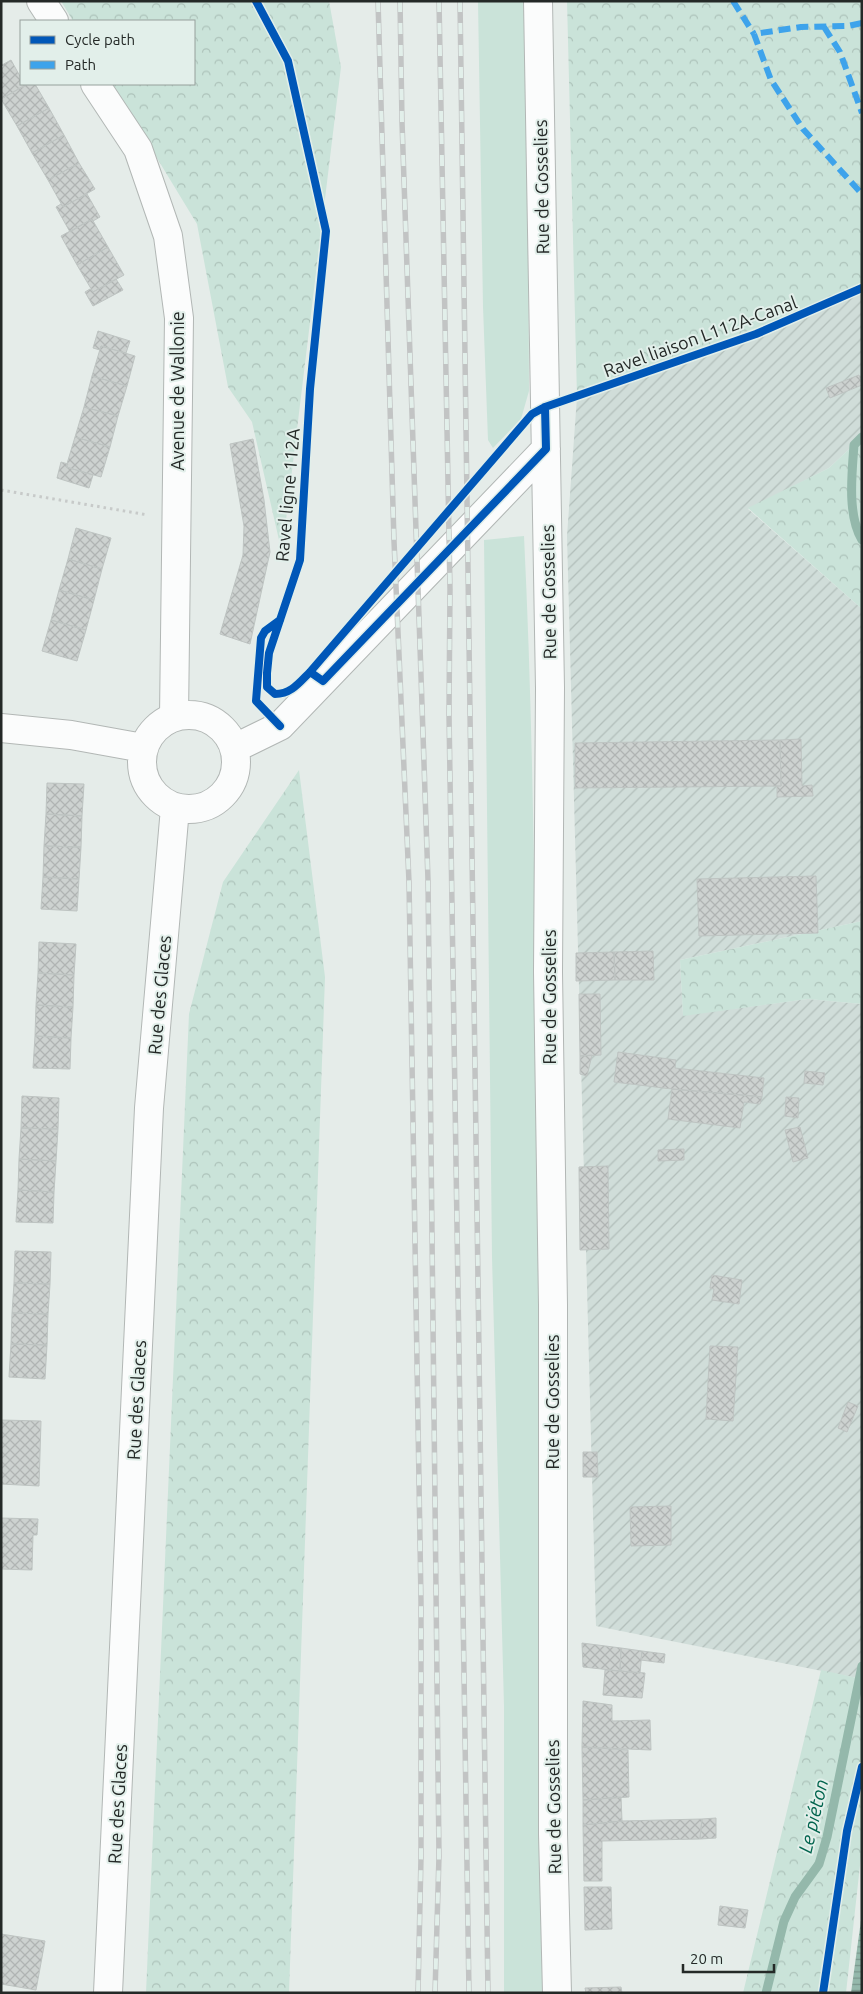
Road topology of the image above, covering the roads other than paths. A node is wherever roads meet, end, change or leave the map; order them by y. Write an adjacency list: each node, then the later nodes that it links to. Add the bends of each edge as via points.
1 (41, 1): 3 (street)
2 (538, 1): 5 (street, Rue de Gosselies)
3 (53, 20)
4 (96, 85): 6 (street, Avenue de Wallonie, via 138,149 168,236 179,318)
5 (546, 448): 9 (street, via 280,726); 12 (street, Rue de Gosselies)
6 (174, 717): 8 (street, via 156,727); 9 (street, via 200,715 223,727)
7 (1, 728): 8 (street, via 71,735)
8 (144, 748): 10 (street, via 142,771 157,797)
9 (235, 748): 10 (street, via 236,774 224,795 198,809)
10 (175, 808): 11 (street, Rue des Glaces, via 149,1108)
11 (108, 1993)
12 (556, 1993)

